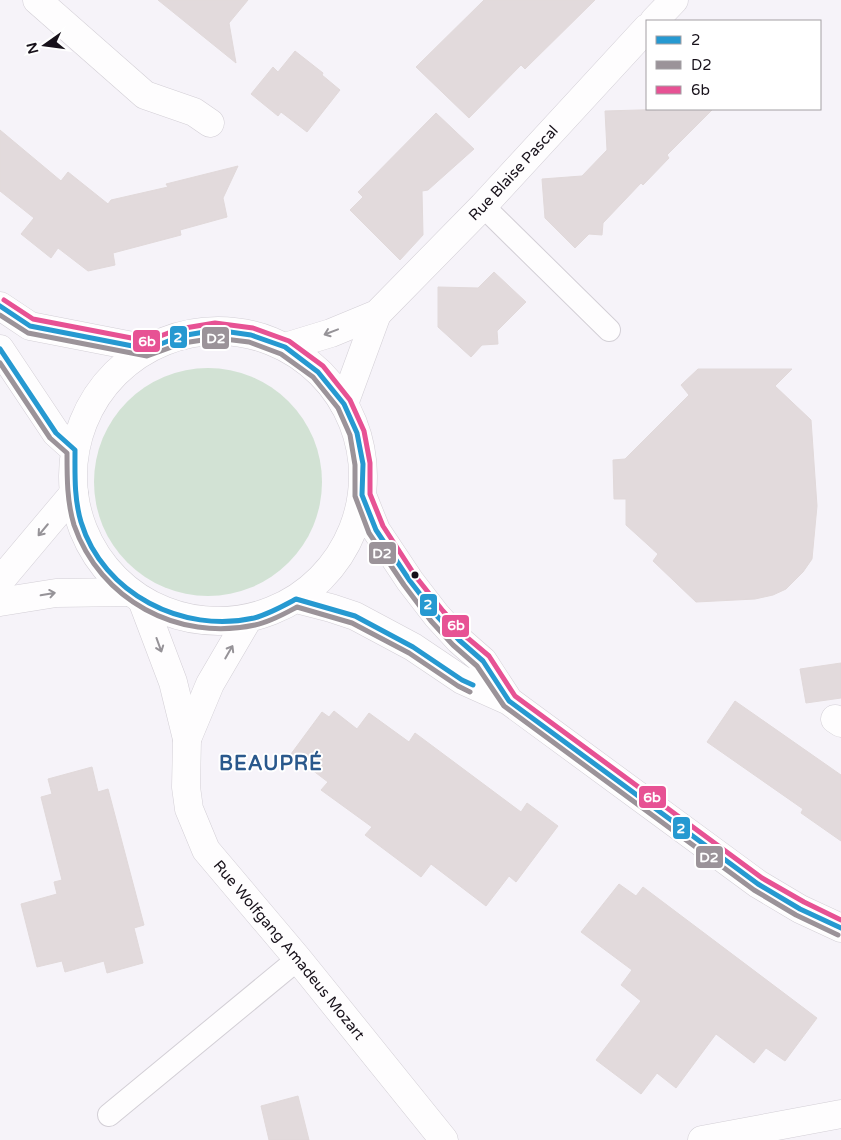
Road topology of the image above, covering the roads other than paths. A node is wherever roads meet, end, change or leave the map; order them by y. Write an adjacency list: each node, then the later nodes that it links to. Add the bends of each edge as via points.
1 (37, 0): 5 (street, via 145,95 194,112)
2 (674, 0): 3 (street)
3 (655, 20)
4 (646, 29): 6 (street, Rue Blaise Pascal)
5 (210, 123)
6 (483, 206): 8 (street, Rue Blaise Pascal); 9 (lane)
7 (0, 306): 12 (street, via 30,326)
8 (377, 314): 10 (street, Rue Blaise Pascal, one-way to 10); 13 (street, Rue Blaise Pascal)
9 (609, 330)
10 (285, 347): 12 (street, via 251,335 216,330 180,336); 13 (street, via 318,372)
11 (0, 349): 14 (street, via 56,433)
12 (148, 349): 14 (street, via 121,367 100,391 84,419)
13 (344, 404): 16 (street, via 357,433 363,464)
14 (75, 450): 15 (street)
15 (74, 493): 17 (street, one-way to 17); 18 (street, via 86,538 98,558 112,576)
16 (362, 495): 19 (street, via 351,536 328,572); 22 (street, via 376,530 410,581 437,616 483,661)
17 (0, 581)
18 (136, 596): 20 (street, one-way to 18, via 84,591); 21 (street, via 166,612 192,620); 23 (street, Rue Wolfgang Amadeus Mozart, one-way to 23, via 173,682)
19 (296, 599): 21 (street, via 273,612); 22 (street, via 355,616 413,647 462,680)
20 (0, 602)
21 (248, 619): 23 (street, Rue Wolfgang Amadeus Mozart, one-way to 21, via 210,684)
22 (509, 701): 24 (street, via 758,884)
23 (187, 739): 25 (street, Rue Wolfgang Amadeus Mozart, via 189,809 206,850)
24 (841, 928)
25 (298, 959): 27 (lane); 28 (street, Rue Wolfgang Amadeus Mozart)
26 (841, 1114): 29 (street)
27 (109, 1115)
28 (444, 1140)
29 (702, 1140)

